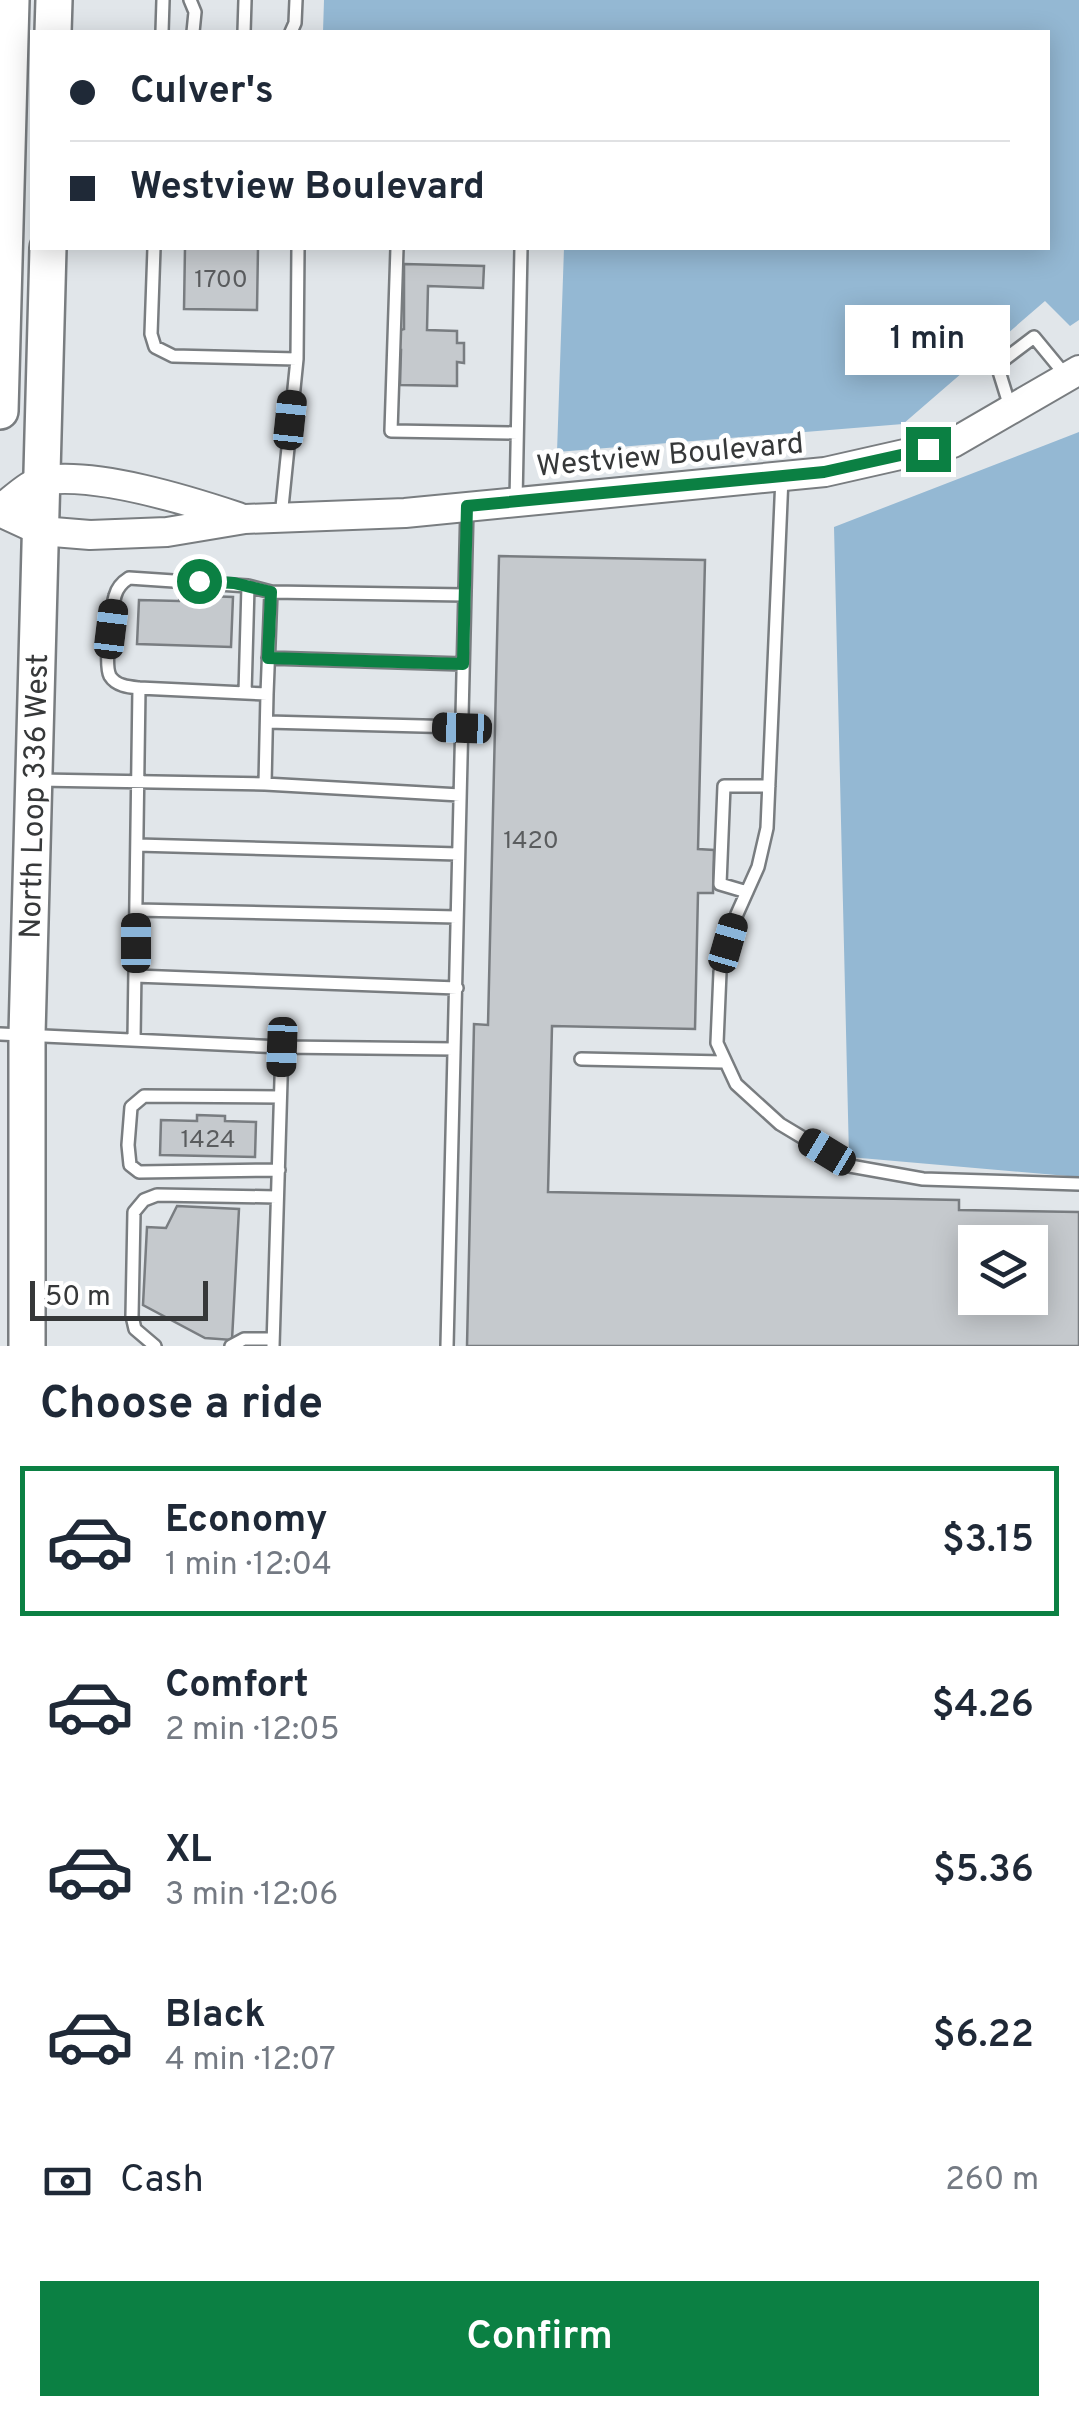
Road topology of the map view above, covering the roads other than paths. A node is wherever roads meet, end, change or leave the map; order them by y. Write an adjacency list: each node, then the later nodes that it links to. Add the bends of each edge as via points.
1 (11, 0): 17 (main road)
2 (54, 0): 7 (main road)
3 (163, 0): 8 (lane)
4 (190, 0): 9 (lane)
5 (245, 0): 10 (lane)
6 (296, 0): 11 (lane)
7 (53, 30)
8 (162, 30)
9 (193, 30)
10 (244, 30)
11 (292, 30)
12 (48, 250): 24 (main road, North Loop 336 West)
13 (154, 250): 18 (lane, via 155,347 173,356)
14 (298, 250): 18 (lane)
15 (397, 250): 22 (lane, via 391,430)
16 (520, 250): 22 (lane)
17 (1, 306): 21 (main road)
18 (297, 359): 28 (lane)
19 (1073, 374): 20 (street, Westview Boulevard); 20 (lane, via 1034,337 997,365)
20 (1011, 410): 23 (street, Westview Boulevard, via 953,443)
21 (0, 411)
22 (517, 433): 25 (lane)
23 (782, 476): 25 (street, Westview Boulevard); 44 (lane)
24 (42, 480): 27 (street, Westview Boulevard); 29 (street, Westview Boulevard, via 167,494); 30 (main road, North Loop 336 West)
25 (516, 501): 26 (street, Westview Boulevard)
26 (467, 506): 28 (street, Westview Boulevard); 33 (lane)
27 (0, 510): 30 (street, Westview Boulevard)
28 (281, 517): 29 (street, Westview Boulevard)
29 (244, 518): 30 (street, Westview Boulevard, via 167,532)
30 (41, 531): 41 (main road, North Loop 336 West)
31 (248, 586): 32 (lane); 36 (lane, via 129,578 120,584 109,675); 37 (lane)
32 (271, 592): 33 (lane); 34 (lane)
33 (465, 595): 35 (lane)
34 (268, 658): 35 (lane); 38 (lane)
35 (463, 664): 40 (lane)
36 (138, 688): 37 (lane); 42 (lane)
37 (245, 693): 38 (lane)
38 (267, 694): 39 (lane)
39 (266, 722): 40 (lane); 43 (lane)
40 (462, 728): 45 (lane)
41 (35, 780): 42 (lane); 53 (main road, North Loop 336 West)
42 (138, 781): 43 (lane); 46 (lane)
43 (265, 784): 45 (lane)
44 (769, 786): 48 (lane, via 767,828); 48 (lane, via 724,786 720,884)
45 (460, 795): 47 (lane)
46 (137, 845): 47 (lane); 49 (lane)
47 (458, 854): 50 (lane)
48 (747, 892): 58 (lane, via 720,972 718,1043)
49 (136, 910): 50 (lane); 51 (lane)
50 (457, 917): 52 (lane)
51 (135, 976): 52 (lane); 54 (lane)
52 (457, 988): 56 (lane)
53 (14, 1034): 54 (lane); 64 (main road, North Loop 336 West)
54 (134, 1039): 55 (lane)
55 (282, 1047): 56 (lane); 59 (lane)
56 (454, 1049): 67 (lane)
57 (581, 1060): 58 (lane)
58 (724, 1062): 61 (lane, via 736,1084 780,1124 850,1166 923,1179)
59 (280, 1097): 60 (lane); 60 (lane, via 144,1096 130,1107 128,1144 130,1166 139,1172)
60 (278, 1170): 62 (lane)
61 (1079, 1184)
62 (277, 1197): 63 (lane); 65 (lane, via 156,1195 134,1212 132,1316)
63 (273, 1342): 66 (lane, via 254,1338)
64 (27, 1346)
65 (155, 1346)
66 (232, 1346)
67 (447, 1346)

